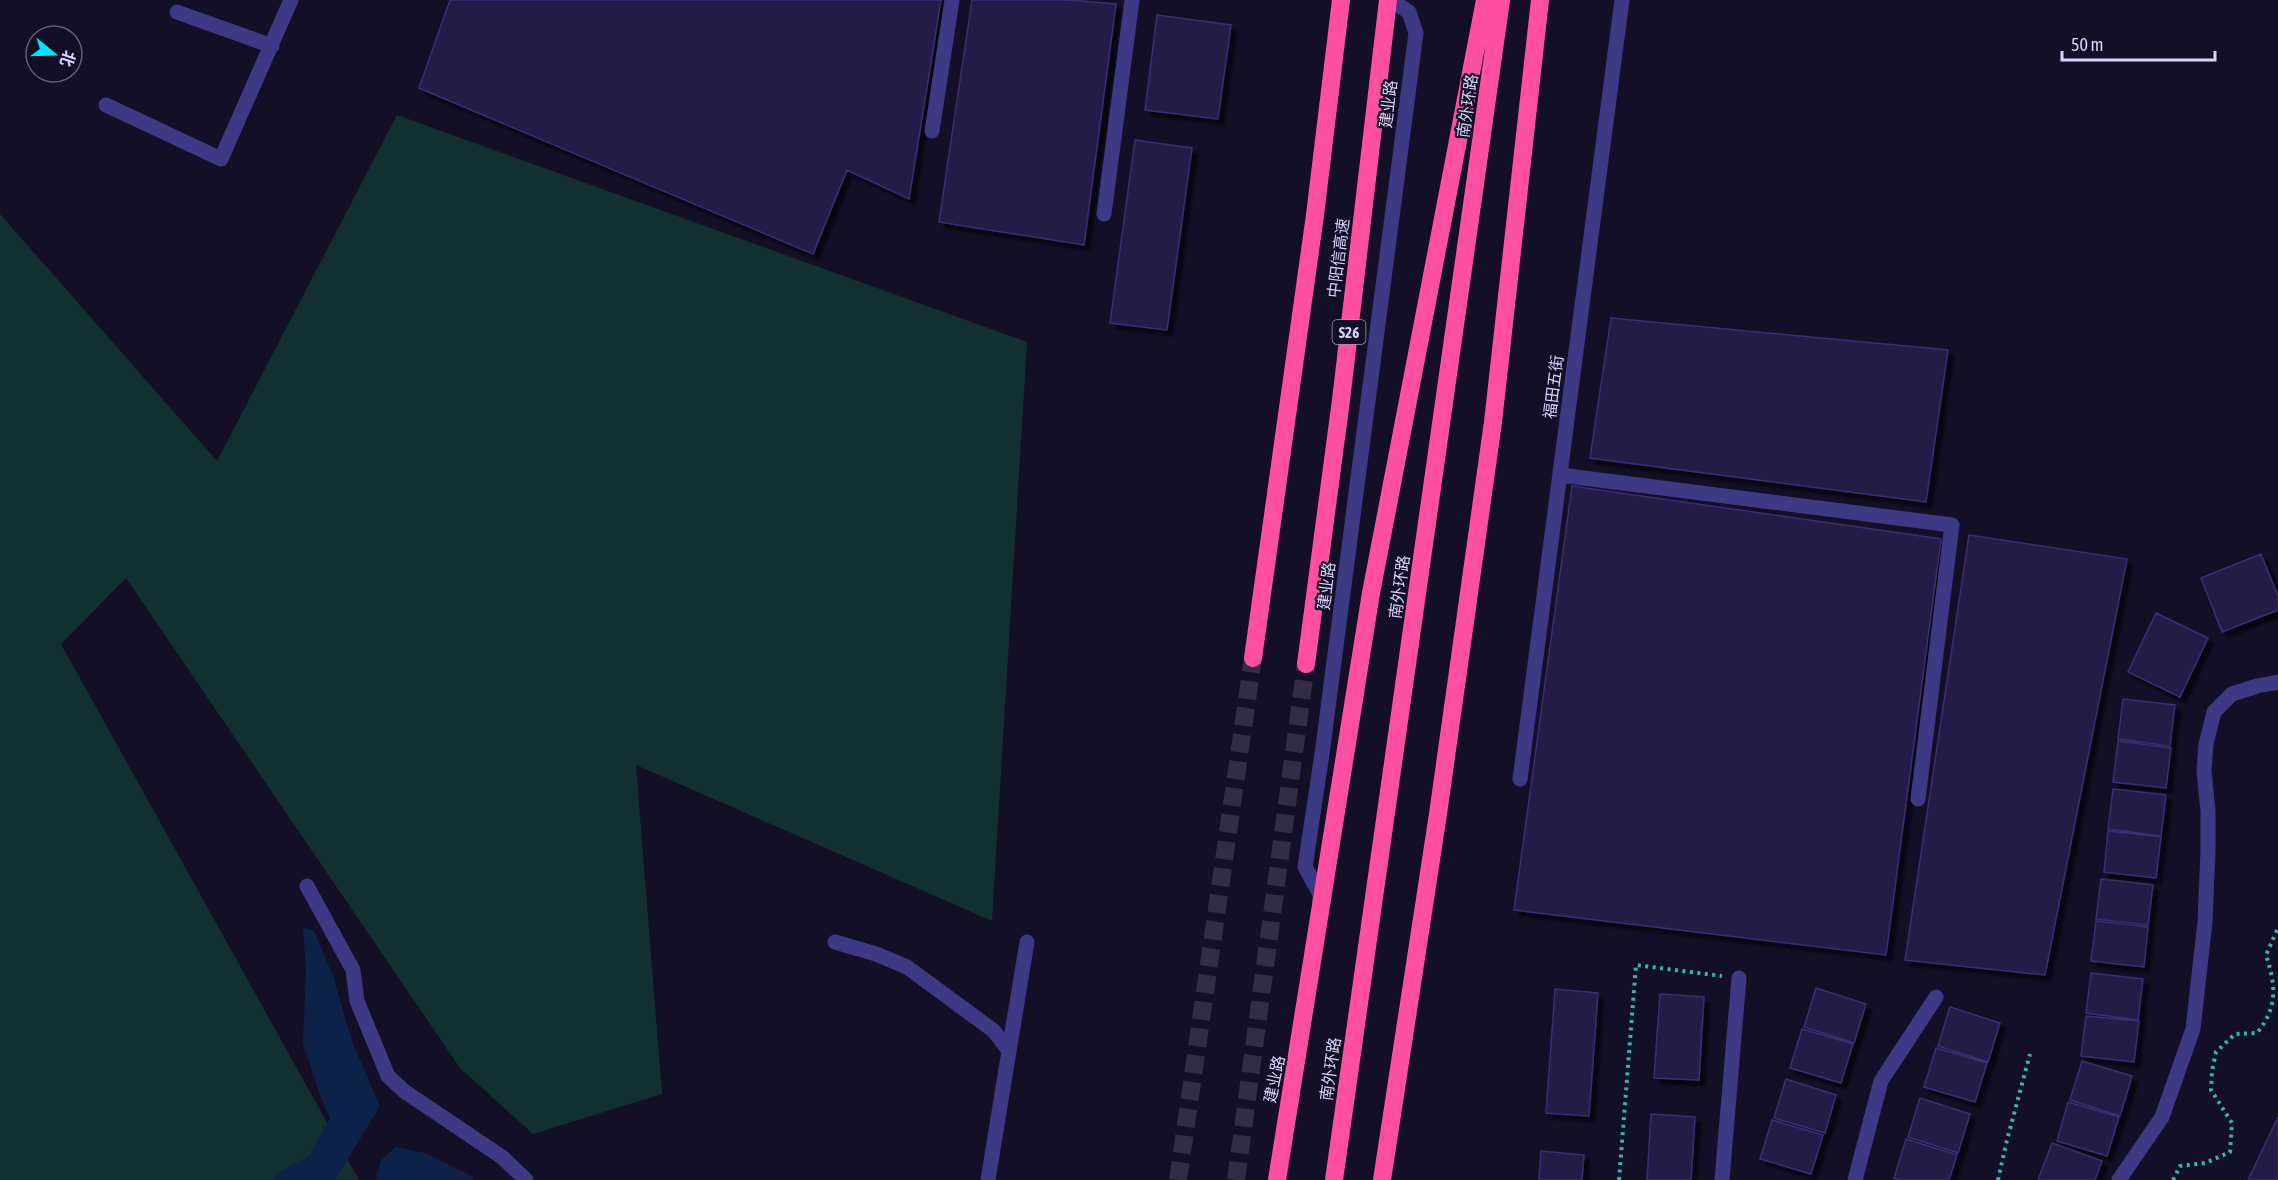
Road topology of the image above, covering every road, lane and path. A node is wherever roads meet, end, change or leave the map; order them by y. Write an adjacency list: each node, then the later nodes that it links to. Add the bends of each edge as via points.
1 (291, 0): 11 (street)
2 (952, 0): 13 (street)
3 (1132, 0): 14 (street)
4 (1341, 0): 16 (highway, 中阳信高速)
5 (1389, 0): 17 (highway, 中阳信高速 / S26); 31 (street, 建业路, via 1408,12 1416,33 1305,867 1320,894 1322,924 1294,1083)
6 (1485, 0): 32 (highway, bridge, via 1371,593)
7 (1501, 0): 33 (highway, 南外环路)
8 (1540, 0): 34 (highway, via 1493,422)
9 (1622, 0): 15 (street, 福田五街)
10 (177, 12): 11 (street)
11 (272, 46): 12 (street, via 220,159)
12 (106, 105)
13 (932, 131)
14 (1104, 214)
15 (1560, 475): 19 (street, 福田五街); 20 (street, via 1952,525)
16 (1253, 658)
17 (1306, 664)
18 (2278, 682): 39 (street, via 2232,694 2214,712 2205,744 2206,910 2193,1029 2162,1117)
19 (1520, 779)
20 (1918, 799)
21 (308, 886): 29 (street, via 353,970 357,1001 388,1076 502,1157)
22 (2278, 928): 40 (path, via 2266,955 2273,978 2274,1005 2269,1020 2257,1033 2235,1034 2216,1052 2211,1090 2232,1124 2230,1152 2205,1163 2180,1166)
23 (835, 942): 27 (street, via 907,967 994,1031)
24 (1027, 942): 27 (street)
25 (1739, 978): 35 (path, via 1636,965); 36 (street)
26 (1936, 997): 37 (street, via 1881,1081)
27 (1009, 1051): 30 (street)
28 (2030, 1054): 38 (path)
29 (526, 1180)
30 (988, 1180)
31 (1268, 1180)
32 (1277, 1180)
33 (1334, 1180)
34 (1382, 1180)
35 (1619, 1180)
36 (1722, 1180)
37 (1855, 1180)
38 (1998, 1180)
39 (2118, 1180)
40 (2173, 1180)

